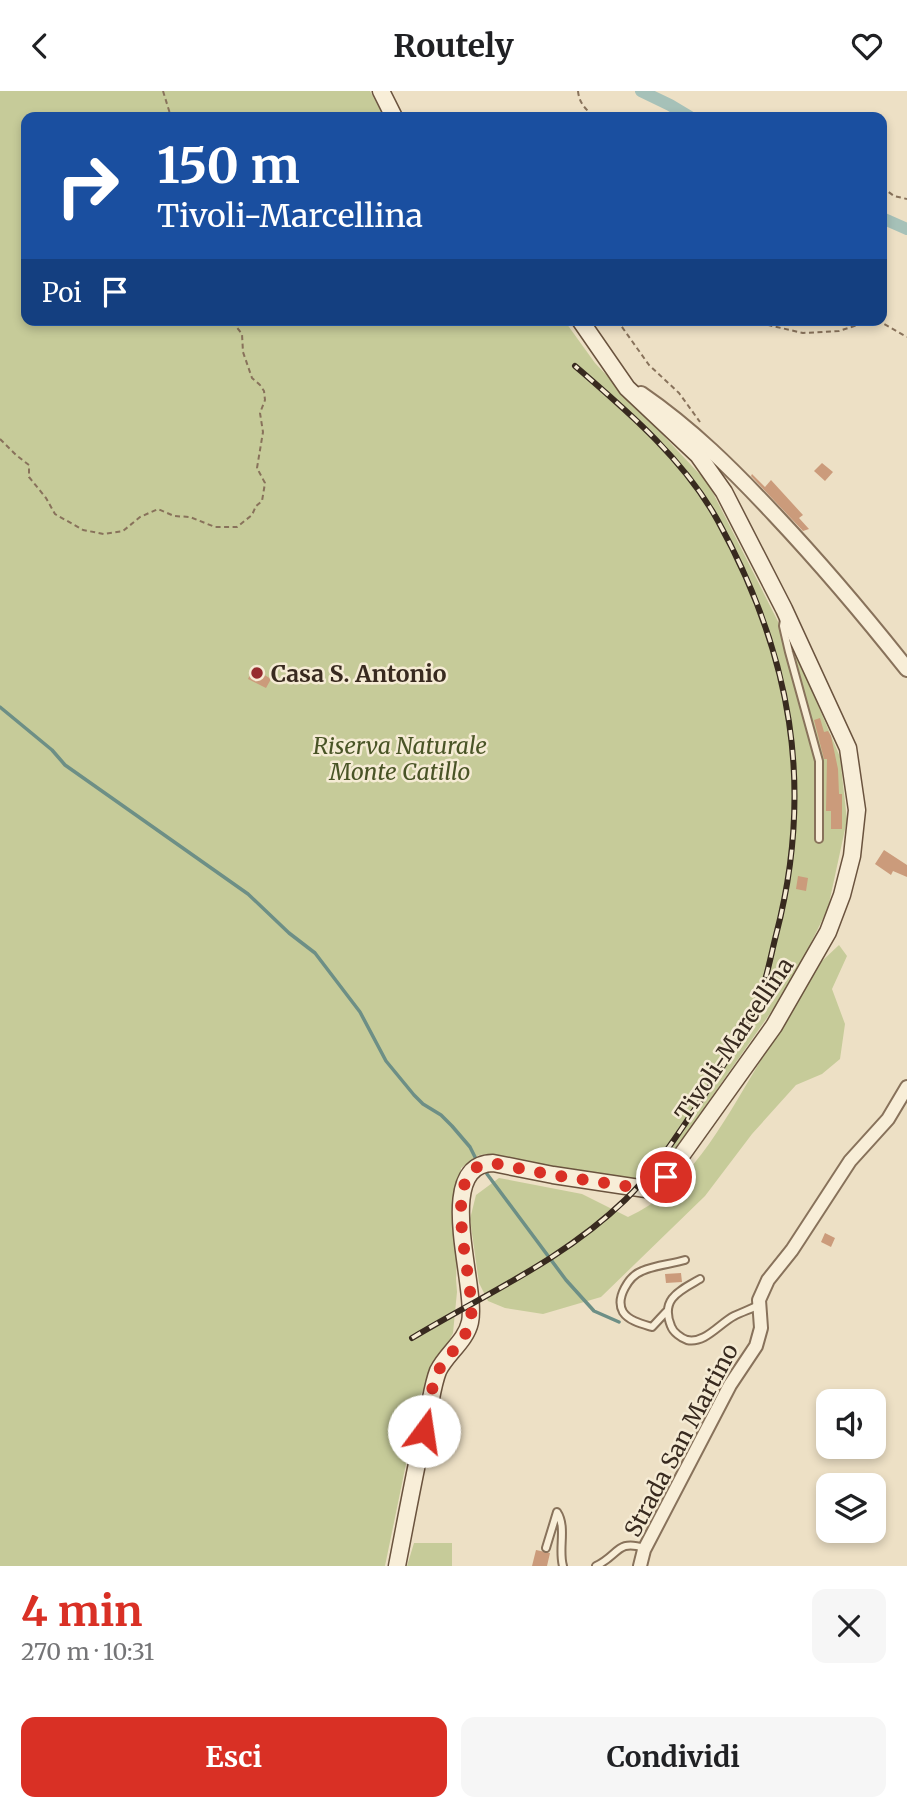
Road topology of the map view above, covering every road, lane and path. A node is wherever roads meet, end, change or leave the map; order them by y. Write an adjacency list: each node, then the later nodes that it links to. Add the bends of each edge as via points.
1 (163, 91): 4 (path)
2 (381, 91): 5 (main road)
3 (578, 91): 6 (path)
4 (169, 112)
5 (392, 112)
6 (588, 112)
7 (887, 191): 8 (path)
8 (907, 198)
9 (236, 326): 17 (path, via 242,334 252,379 260,385 265,400 257,468 265,483 262,501 236,527 215,527 158,509 123,531 83,530 55,514 29,477 29,465)
10 (584, 326): 16 (main road, Tivoli-Marcellina)
11 (621, 326): 18 (path, via 649,365 679,393 711,439)
12 (772, 326): 13 (path, via 803,333)
13 (855, 326)
14 (886, 326): 15 (path)
15 (907, 337)
16 (622, 381): 18 (street); 19 (main road, Tivoli-Marcellina, via 708,467)
17 (0, 439)
18 (711, 448): 20 (street, via 797,539)
19 (785, 609): 21 (lane, via 783,627 819,761); 29 (main road, Tivoli-Marcellina, via 848,748 857,810 852,856 828,932 774,1026 660,1183 646,1189 493,1163 470,1174 462,1198 461,1233 471,1289 470,1323 438,1371)
20 (907, 669)
21 (819, 839)
22 (907, 1087): 25 (street, Strada San Martino, via 768,1280)
23 (685, 1260): 26 (lane, via 642,1271 623,1292 623,1312 639,1323 652,1327)
24 (700, 1279): 26 (lane, via 680,1290)
25 (759, 1305): 26 (lane, via 709,1334 687,1340 673,1331); 28 (street, Strada San Martino, via 761,1328 756,1346 730,1385)
26 (666, 1312)
27 (546, 1548): 30 (lane, via 557,1512)
28 (645, 1548): 31 (lane, via 623,1545); 32 (street, Strada San Martino)
29 (397, 1566)
30 (563, 1566)
31 (596, 1566)
32 (640, 1566)

